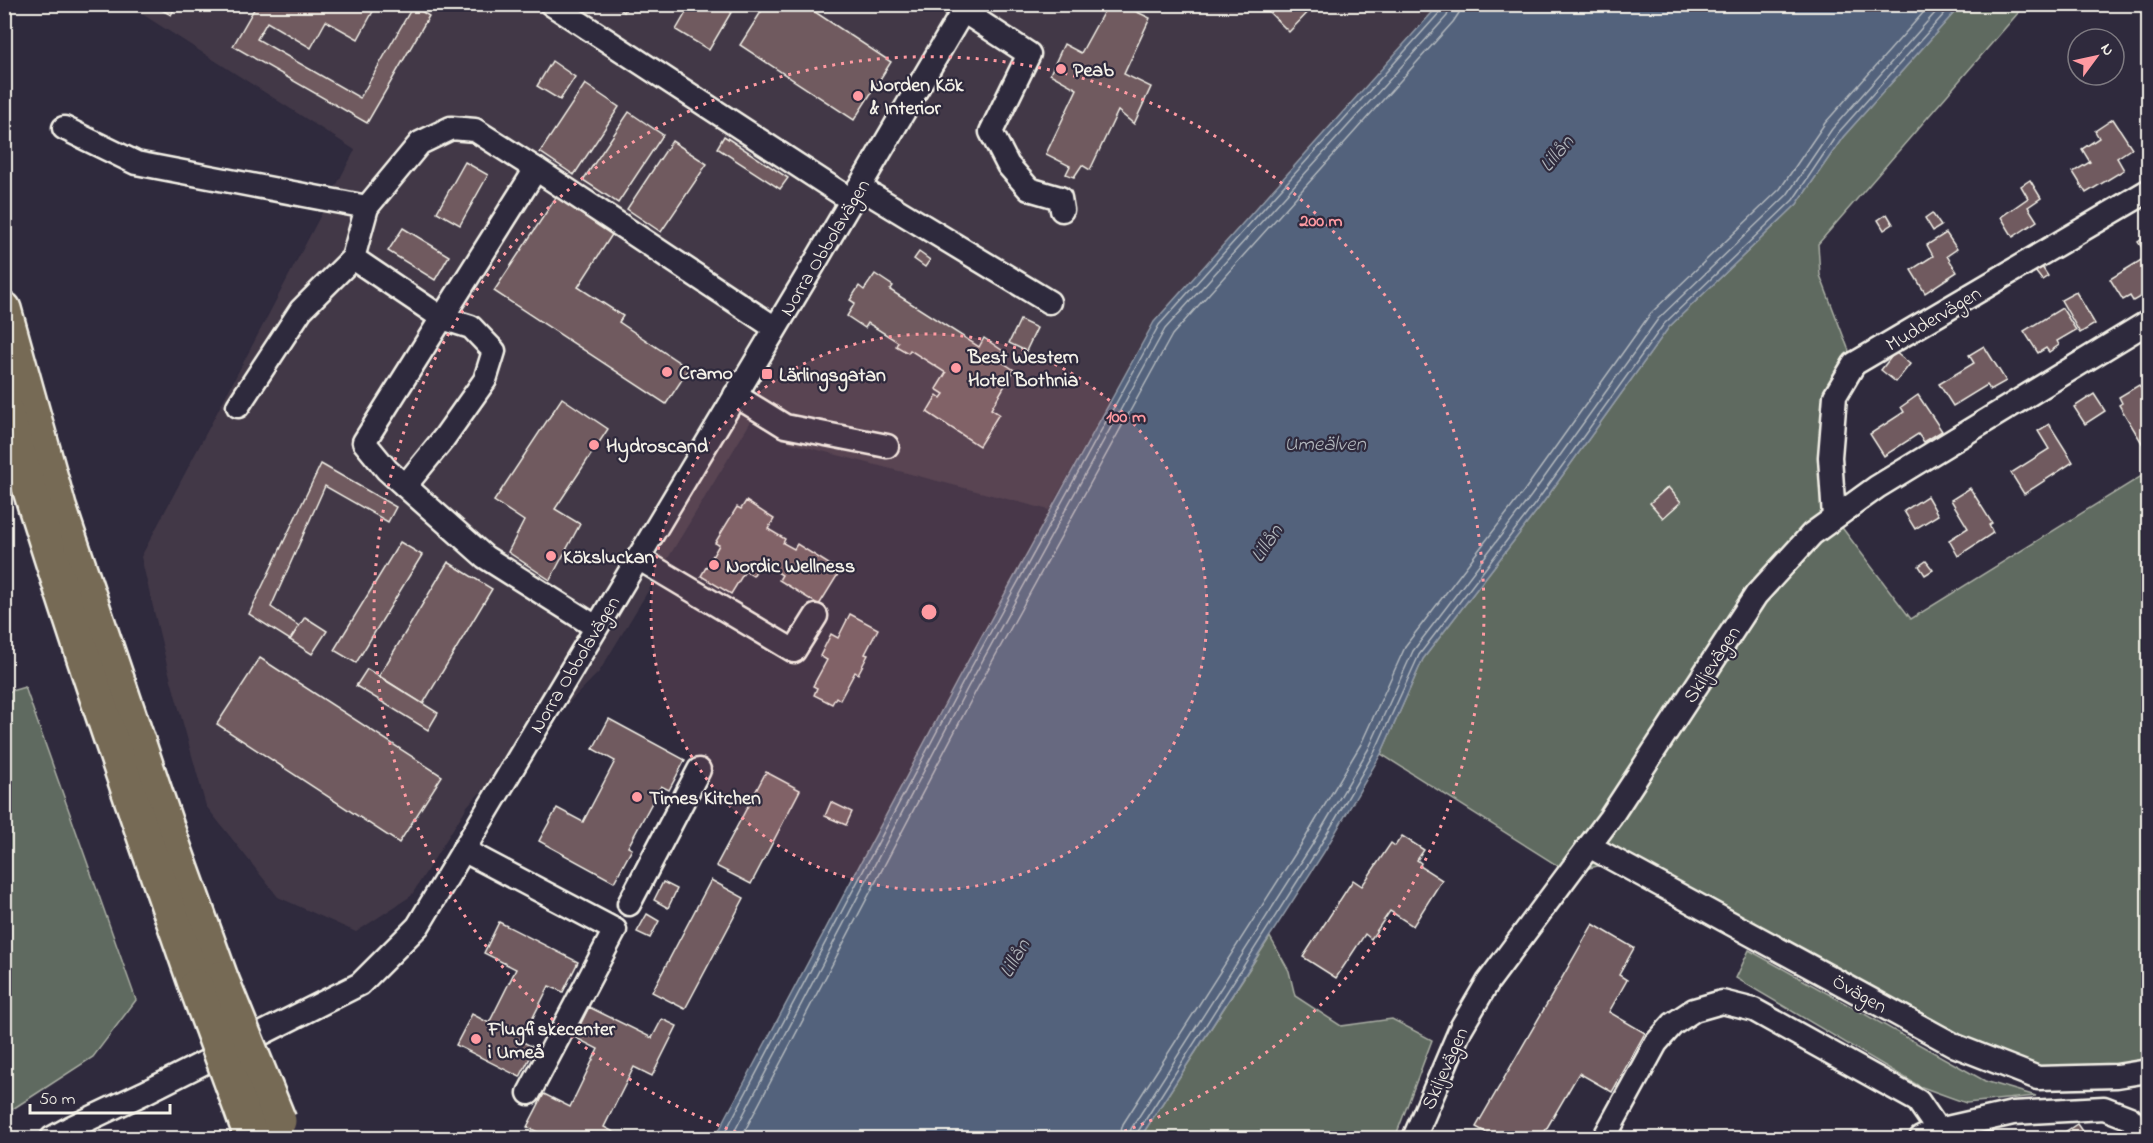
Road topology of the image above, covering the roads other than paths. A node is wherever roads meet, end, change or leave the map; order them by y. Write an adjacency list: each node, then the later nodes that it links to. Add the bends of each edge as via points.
1 (551, 4): 6 (street)
2 (965, 8): 6 (street, Norra Obbolavägen); 8 (street, via 1029,54 991,132 1008,165 1029,189 1060,198)
3 (64, 128): 7 (street, via 136,163)
4 (536, 169): 7 (street, via 475,130 451,128 420,143); 12 (street); 14 (street)
5 (2148, 191): 20 (street, Muddervägen, via 1854,364 1835,396 1830,457)
6 (855, 194): 10 (street); 14 (street, Norra Obbolavägen)
7 (367, 207): 9 (street)
8 (1062, 210)
9 (353, 258): 12 (street); 17 (street, via 301,310)
10 (1049, 302)
11 (4, 309): 28 (highway, via 59,507 166,825)
12 (442, 318): 19 (street, via 364,442); 19 (street, via 471,327 494,351 485,381)
13 (2148, 322): 20 (street, Skiljevägen)
14 (776, 328): 15 (street, Norra Obbolavägen)
15 (735, 395): 18 (street, via 785,426); 21 (street, Norra Obbolavägen)
16 (4, 405): 28 (highway, via 146,843)
17 (238, 406)
18 (887, 446)
19 (405, 486): 23 (street, via 485,557)
20 (1834, 517): 25 (street, Skiljevägen, via 1812,534 1756,595)
21 (638, 558): 22 (street, via 794,651); 23 (street, Norra Obbolavägen)
22 (816, 616)
23 (596, 627): 26 (street, Norra Obbolavägen)
24 (699, 770): 27 (street)
25 (1589, 846): 29 (street, Övägen, via 1956,1046 2000,1064 2038,1078 2117,1076); 35 (street, Skiljevägen, via 1479,997 1449,1054)
26 (463, 850): 30 (street, via 615,930); 34 (street, Norra Obbolavägen, via 418,926 360,984)
27 (629, 904)
28 (209, 982): 31 (highway, bridge); 33 (highway, bridge)
29 (2148, 1071)
30 (529, 1093)
31 (283, 1130)
32 (1929, 1134): 36 (street, via 1918,1101 1754,1010 1722,1002 1694,1011 1673,1024 1656,1043); 37 (street, via 2013,1113 2104,1108 2130,1118)
33 (251, 1137)
34 (52, 1138)
35 (1414, 1138)
36 (1604, 1138)
37 (2146, 1138)

